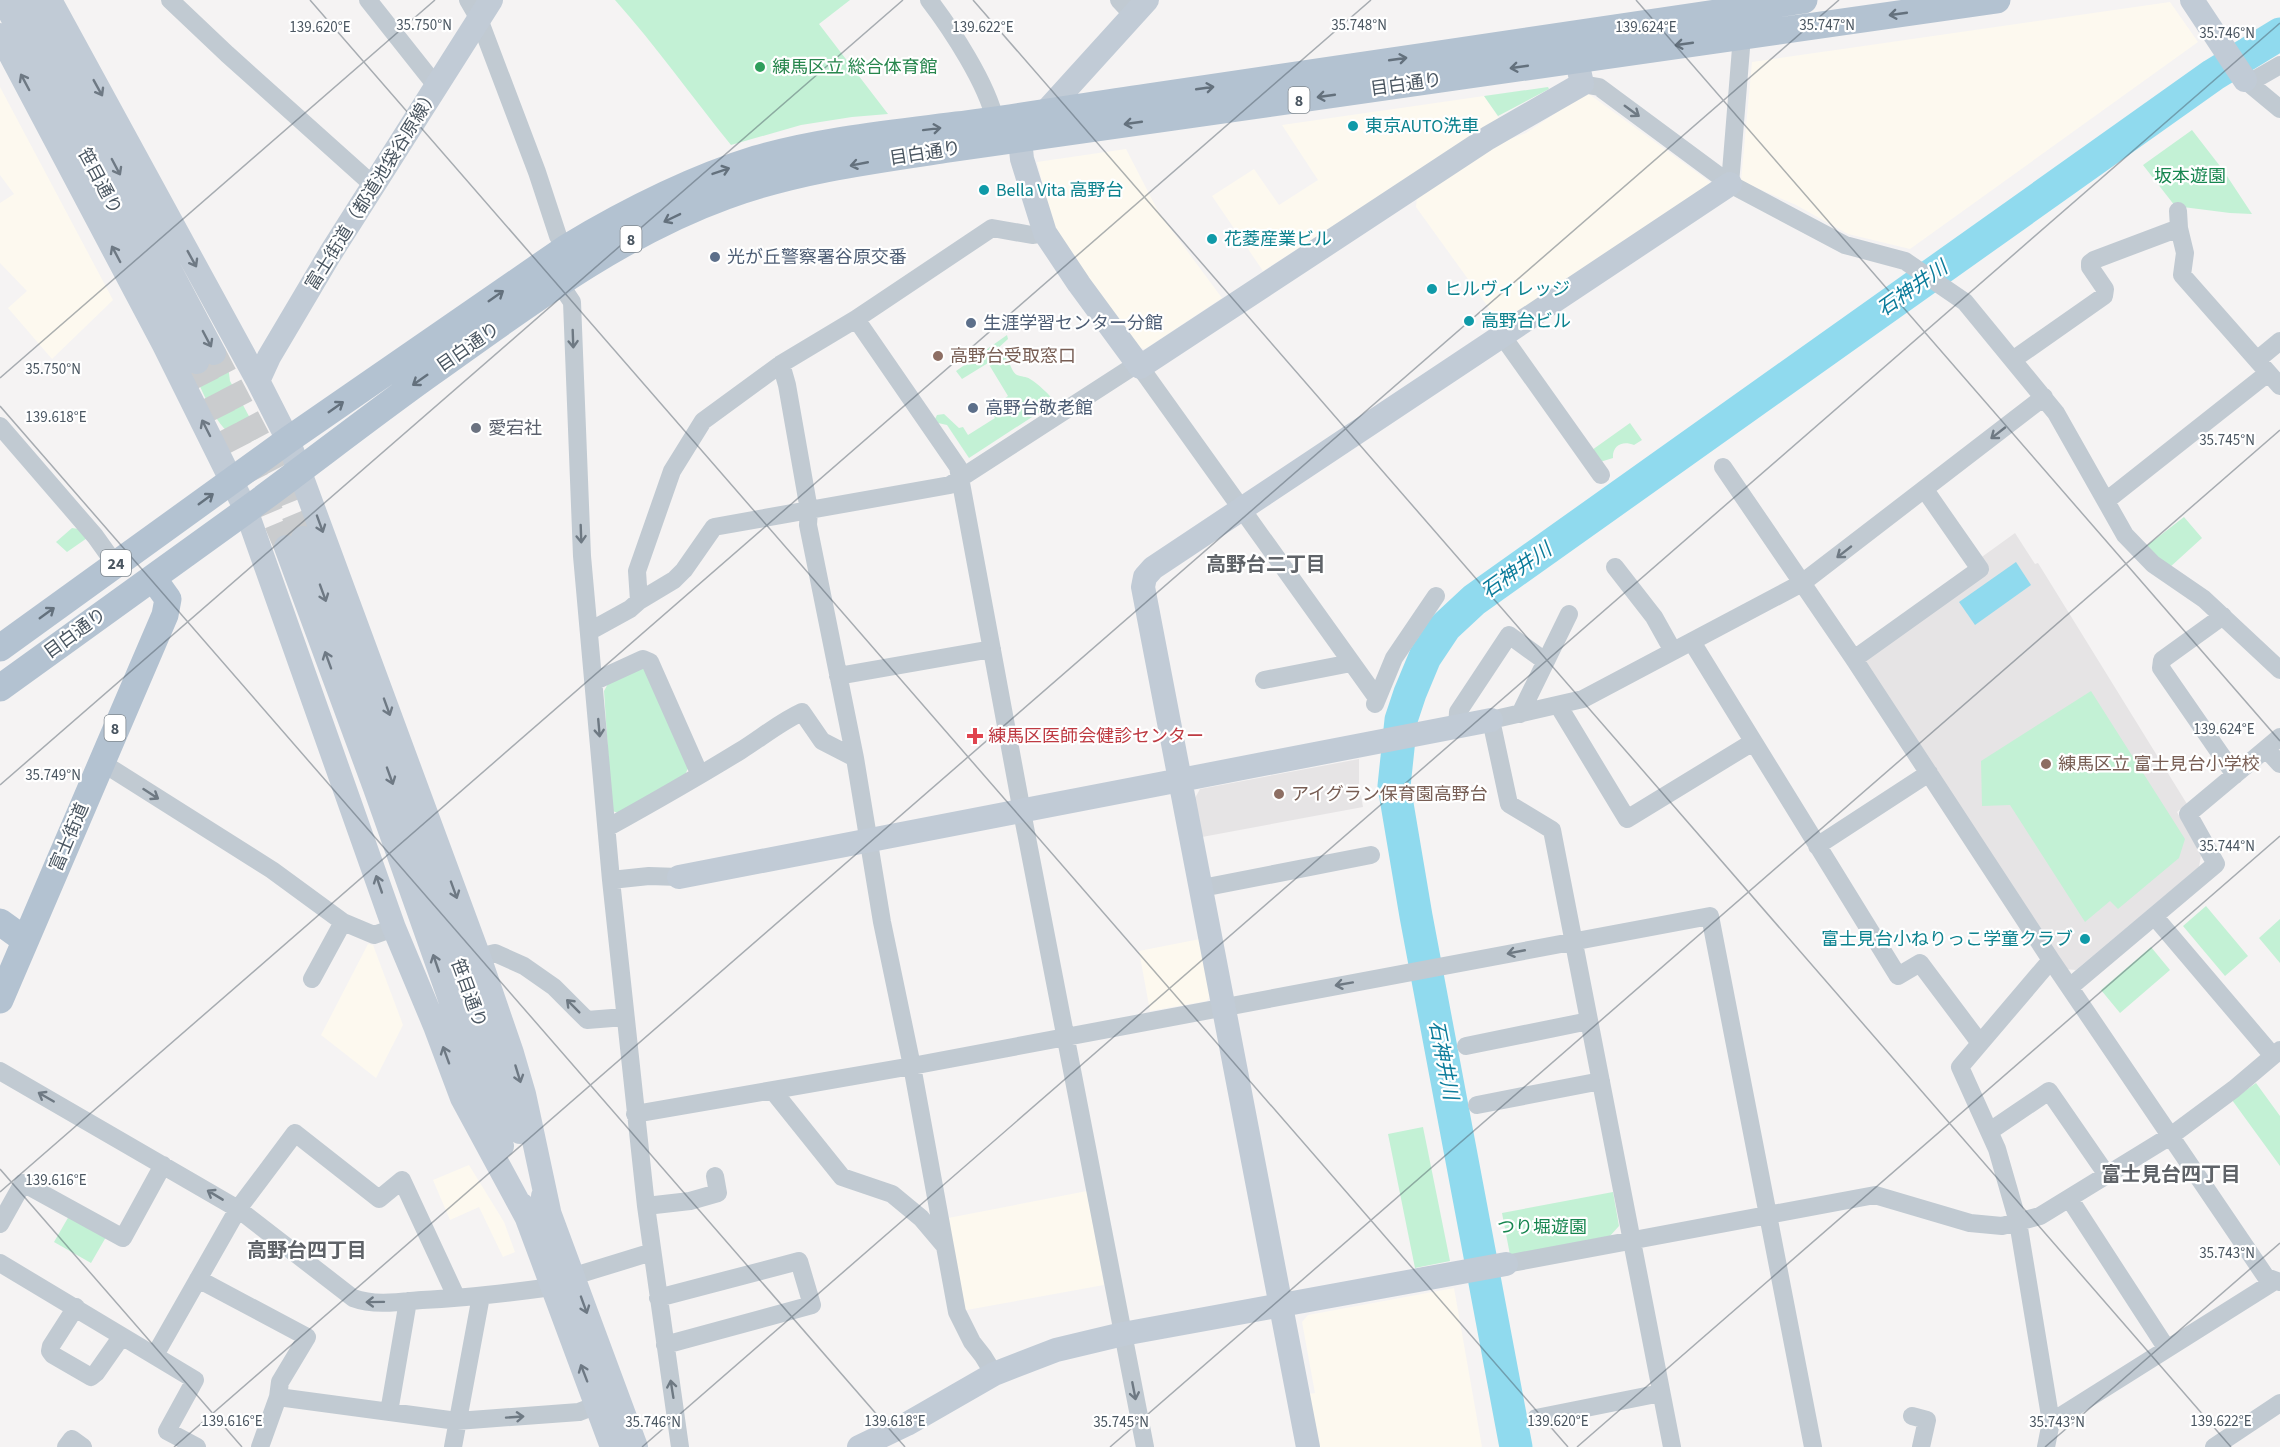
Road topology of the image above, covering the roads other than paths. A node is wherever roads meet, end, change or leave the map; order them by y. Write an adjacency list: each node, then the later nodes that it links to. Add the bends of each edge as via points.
1 (3, 0): 2 (main road, 笹目通り, one-way to 1, via 206,358)
2 (27, 0)
3 (50, 0): 34 (main road, one-way to 34)
4 (170, 0): 23 (street)
5 (368, 0): 17 (street)
6 (929, 0): 20 (street, via 965,55)
7 (1804, 0): 14 (main road, 目白通り / 8)
8 (1997, 0): 13 (main road, 目白通り / 8, one-way to 13)
9 (2192, 0): 16 (main road)
10 (1133, 5): 19 (main road)
11 (479, 6): 17 (main road, 富士街道（都道池袋谷原線）); 25 (street, via 558,236)
12 (0, 35): 42 (main road, one-way to 12)
13 (1742, 36): 14 (main road, 目白通り / 8, one-way to 14); 22 (street)
14 (1577, 59): 19 (main road, 目白通り / 8, one-way to 14); 21 (main road, 目白通り / 8, one-way to 21); 22 (street, one-way to 22, via 1599,87); 32 (main road, via 1488,138)
15 (2280, 65): 16 (street)
16 (2247, 82): 18 (street)
17 (438, 87): 23 (main road, 富士街道（都道池袋谷原線）)
18 (2280, 109)
19 (1044, 113): 20 (main road, 目白通り / 8); 21 (main road)
20 (995, 120): 25 (main road, 目白通り / 8, one-way to 20, via 663,195 757,159 852,139)
21 (1020, 140): 24 (main road, via 1022,159); 26 (main road, 目白通り / 8, one-way to 26, via 886,159 777,180 727,195 623,243)
22 (1730, 184): 28 (main road); 30 (street, via 1845,245 1911,264 1965,302)
23 (373, 185): 34 (main road, 富士街道（都道池袋谷原線）)
24 (1045, 233): 27 (street, via 1032,235 992,228); 32 (main road)
25 (566, 248): 37 (main road, 目白通り / 8, one-way to 25)
26 (560, 284): 39 (main road, 目白通り / 8, one-way to 39); 57 (street, one-way to 57, via 572,302 582,556)
27 (856, 319): 31 (street); 41 (street, via 958,467)
28 (1503, 337): 40 (street); 45 (main road)
29 (2280, 341): 33 (street)
30 (2014, 359): 33 (street, via 2104,296 2105,289 2090,263 2179,220 2185,253 2182,275); 35 (street)
31 (781, 364): 47 (street); 54 (street, via 703,421 672,471 637,571)
32 (1138, 365): 41 (street); 45 (street)
33 (2268, 373): 44 (street)
34 (258, 381): 37 (main road)
35 (2044, 397): 43 (street, one-way to 43); 44 (street)
36 (0, 426): 49 (street, via 96,536)
37 (288, 440): 39 (main road); 42 (main road, 目白通り / 8)
38 (1723, 467): 52 (street)
39 (299, 470): 46 (main road, 目白通り / 8); 97 (main road, one-way to 97)
40 (1601, 475)
41 (960, 479): 47 (street, via 950,485); 60 (street)
42 (233, 480): 46 (main road); 49 (main road, 目白通り / 24, one-way to 42)
43 (1925, 490): 52 (street, one-way to 52); 62 (street, via 1980,569)
44 (2106, 501): 56 (street, via 2125,535 2153,564)
45 (1242, 508): 64 (street); 82 (main road, via 1153,568 1143,582)
46 (246, 510): 51 (main road, 目白通り / 24); 94 (main road, one-way to 46)
47 (809, 510): 54 (street, via 714,527 674,580); 66 (street, via 808,525)
48 (295, 543): 123 (main road, 笹目通り, via 375,788)
49 (115, 564): 59 (main road, 目白通り / 24, one-way to 49)
50 (1615, 567): 61 (street, via 1654,617)
51 (153, 578): 69 (main road, 目白通り / 24); 77 (main road, 富士街道 / 8, via 168,599 165,615)
52 (1802, 583): 58 (street); 62 (street)
53 (1436, 596): 64 (street, via 1394,658 1376,701)
54 (639, 601): 57 (street)
55 (1569, 614): 63 (street)
56 (2223, 616): 65 (street); 81 (street, via 2162,660 2161,668)
57 (590, 632): 68 (street)
58 (1692, 642): 61 (street); 74 (street)
59 (0, 648)
60 (992, 649): 66 (street); 83 (street)
61 (1673, 651): 70 (street, via 1583,699)
62 (1854, 659): 79 (street)
63 (1545, 661): 71 (street); 73 (street, via 1509,635 1458,712)
64 (1351, 663): 67 (street)
65 (2280, 670)
66 (838, 676): 76 (street)
67 (1264, 680)
68 (595, 681): 80 (street, via 643,659 650,662); 84 (street, one-way to 84)
69 (0, 688)
70 (1558, 705): 71 (street); 74 (street, via 1627,819)
71 (1520, 714): 72 (street)
72 (1491, 720): 73 (main road); 96 (street, via 1509,804 1552,830)
73 (1457, 727): 82 (main road)
74 (1753, 742): 86 (street)
75 (2273, 743): 78 (street); 81 (street)
76 (855, 758): 80 (street, via 822,741 802,712); 85 (street)
77 (102, 762): 93 (street, one-way to 93, via 272,870); 95 (main road, 富士街道 / 8)
78 (2280, 764)
79 (1929, 773): 86 (street); 98 (street)
80 (700, 775): 84 (street)
81 (2235, 775): 91 (street, via 2187,814 2216,864)
82 (1181, 782): 83 (main road); 90 (main road)
83 (1022, 812): 85 (main road); 105 (street)
84 (607, 828): 89 (street)
85 (870, 840): 88 (main road); 109 (street, via 884,932)
86 (1817, 846): 106 (street, via 1898,976 1920,963)
87 (1371, 855): 90 (street)
88 (679, 877): 89 (street)
89 (611, 880): 103 (street)
90 (1202, 888): 102 (main road)
91 (2154, 916): 100 (street); 108 (street)
92 (0, 922): 95 (main road)
93 (343, 922): 94 (street, via 374,935); 99 (street)
94 (394, 928): 123 (main road, one-way to 94, via 462,1098)
95 (25, 940): 101 (main road, 富士街道 / 8)
96 (1574, 941): 102 (street, one-way to 102); 104 (street); 124 (street, via 1710,916)
97 (479, 957): 103 (street, one-way to 97, via 587,1020 554,987 524,966 495,953); 123 (main road, one-way to 123, via 524,1094)
98 (2051, 960): 100 (street); 106 (street)
99 (312, 979)
100 (2070, 987): 116 (street)
101 (0, 1000)
102 (1224, 1006): 105 (street); 140 (main road)
103 (626, 1017): 114 (street)
104 (1589, 1021): 107 (street); 111 (street)
105 (1066, 1036): 109 (street); 142 (street)
106 (1980, 1042): 115 (street, via 1960,1067)
107 (1466, 1046)
108 (2277, 1053): 116 (street)
109 (912, 1066): 112 (street); 128 (street)
110 (0, 1071): 117 (street, one-way to 110)
111 (1601, 1080): 113 (street); 127 (street)
112 (773, 1091): 114 (street); 128 (street, via 842,1177 892,1194 921,1218)
113 (1477, 1105)
114 (636, 1114): 121 (street)
115 (1990, 1131): 118 (street, via 2049,1091); 125 (street)
116 (2172, 1135): 118 (street); 134 (street, via 2266,1278)
117 (163, 1165): 122 (street, one-way to 117); 126 (street, via 123,1238 23,1183)
118 (2107, 1175): 120 (street)
119 (716, 1176): 121 (street, via 718,1193)
120 (2069, 1198): 125 (street, via 2040,1216); 145 (street)
121 (646, 1206): 129 (street)
122 (238, 1209): 133 (street); 137 (street, via 295,1133 379,1199 402,1180); 139 (street, one-way to 122, via 364,1302 353,1298)
123 (538, 1215): 132 (main road, 笹目通り); 135 (main road, 笹目通り)
124 (1767, 1215): 125 (street, via 1875,1196 1970,1223 2002,1226); 127 (street); 169 (street)
125 (2018, 1222): 156 (street)
126 (0, 1224)
127 (1632, 1240): 131 (street); 148 (street)
128 (944, 1245): 147 (street, via 957,1312)
129 (652, 1252): 132 (street); 138 (street)
130 (0, 1263): 141 (street)
131 (1505, 1264): 140 (main road)
132 (574, 1276): 163 (main road, 笹目通り, one-way to 163)
133 (198, 1279): 146 (street); 149 (street, via 307,1336 280,1382)
134 (2278, 1282): 145 (street)
135 (552, 1287): 136 (street); 151 (main road, 笹目通り, one-way to 135)
136 (481, 1296): 137 (street); 155 (street)
137 (454, 1298): 139 (street)
138 (658, 1298): 144 (street); 144 (street, via 800,1261 812,1305)
139 (408, 1301): 152 (street)
140 (1281, 1306): 142 (main road); 167 (main road)
141 (76, 1307): 143 (street); 143 (street, via 51,1346 52,1355 91,1377)
142 (1124, 1335): 147 (main road, via 1056,1350); 166 (street, one-way to 166)
143 (122, 1336): 146 (street)
144 (665, 1345): 164 (street, one-way to 144)
145 (2167, 1349): 156 (street)
146 (155, 1355): 159 (street, via 195,1380 167,1431)
147 (994, 1374): 165 (main road, via 908,1424)
148 (1661, 1393): 154 (street); 168 (street)
149 (278, 1398): 152 (street); 160 (street)
150 (2280, 1403): 172 (street)
151 (597, 1405): 155 (street, one-way to 151, via 579,1412); 162 (main road, 笹目通り)
152 (389, 1412): 155 (street)
153 (1912, 1416): 170 (street, via 1927,1420)
154 (1536, 1418)
155 (457, 1421): 161 (street)
156 (2051, 1422): 171 (street)
157 (66, 1447): 158 (street, via 72,1439)
158 (83, 1447)
159 (197, 1447)
160 (260, 1447)
161 (453, 1447)
162 (612, 1447)
163 (636, 1447)
164 (680, 1447)
165 (859, 1447)
166 (1145, 1447)
167 (1308, 1447)
168 (1672, 1447)
169 (1813, 1447)
170 (1921, 1447)
171 (2046, 1447)
172 (2214, 1447)

